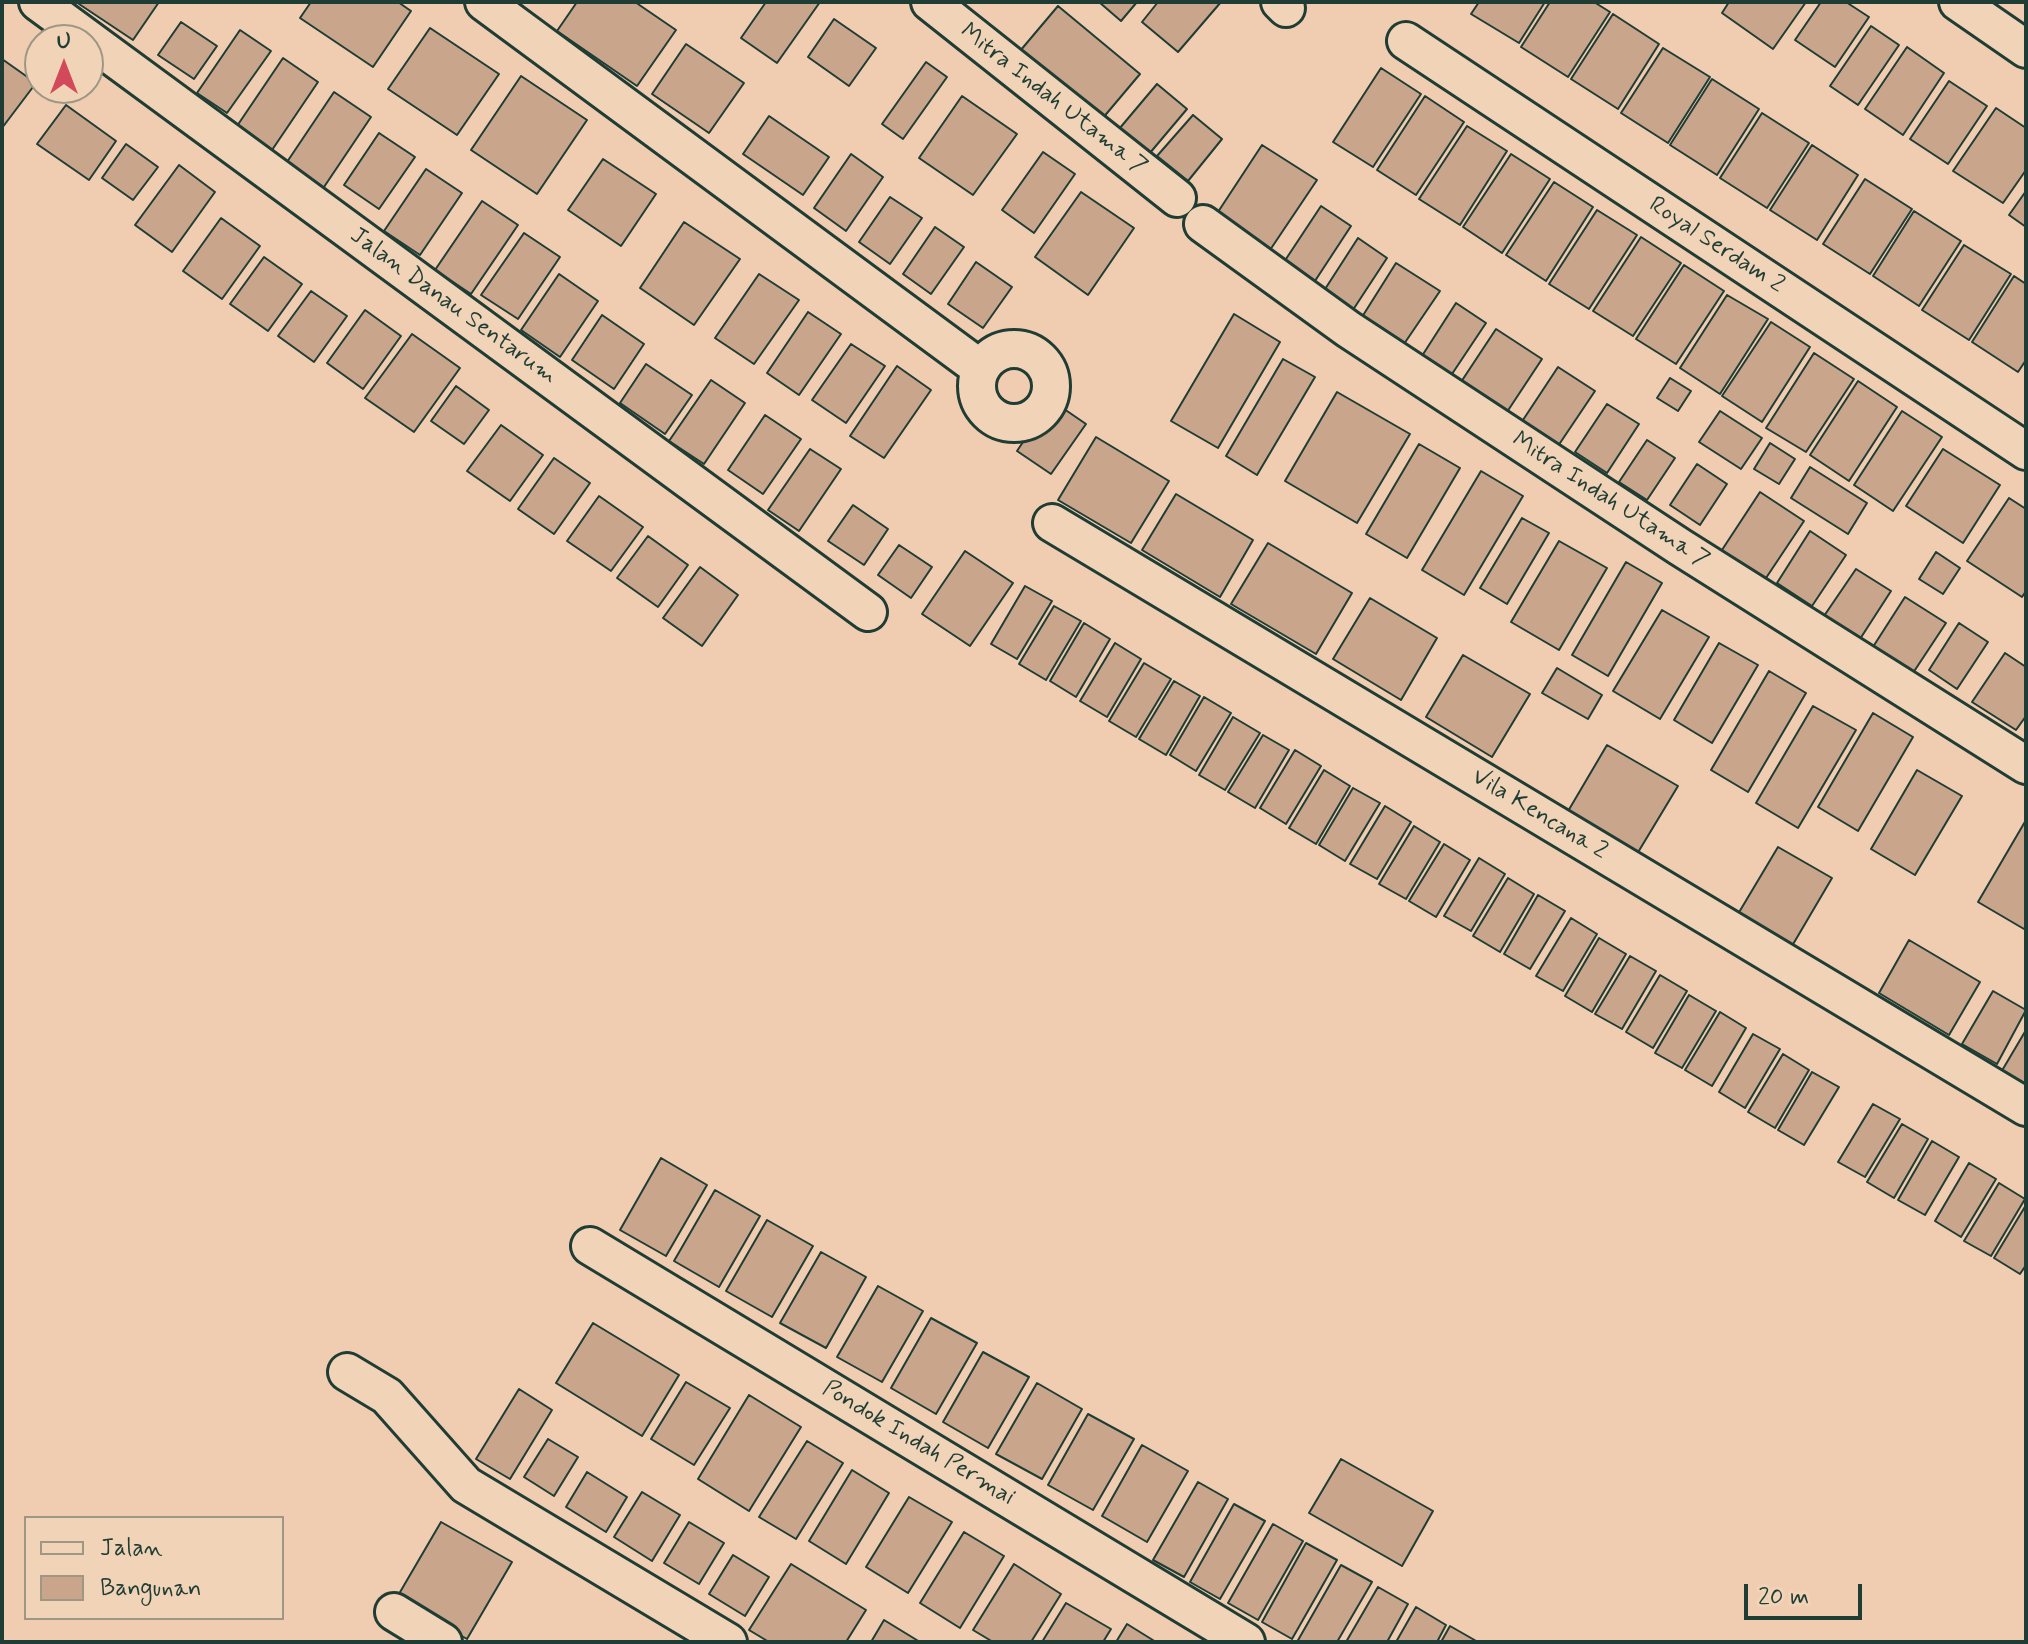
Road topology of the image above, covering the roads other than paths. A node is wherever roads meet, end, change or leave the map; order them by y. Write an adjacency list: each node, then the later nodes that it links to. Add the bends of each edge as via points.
1 (38, 2): 12 (street, Jalan Danau Sentarum)
2 (484, 2): 9 (street)
3 (930, 2): 7 (street, Mitra Indah Utama 7)
4 (1958, 2): 6 (street)
5 (1406, 41): 10 (street, Royal Serdam 2)
6 (2026, 49)
7 (1177, 198)
8 (1203, 224): 13 (street, Mitra Indah Utama 7, via 1348,329)
9 (981, 369)
10 (2026, 451)
11 (1052, 523): 14 (street, Vila Kencana 2)
12 (868, 612)
13 (2026, 765)
14 (2026, 1107)
15 (590, 1246): 20 (street, Pondok Indah Permai)
16 (347, 1372): 19 (street, via 387,1396 466,1485)
17 (394, 1612): 18 (street)
18 (443, 1642)
19 (728, 1642)
20 (1246, 1642)

